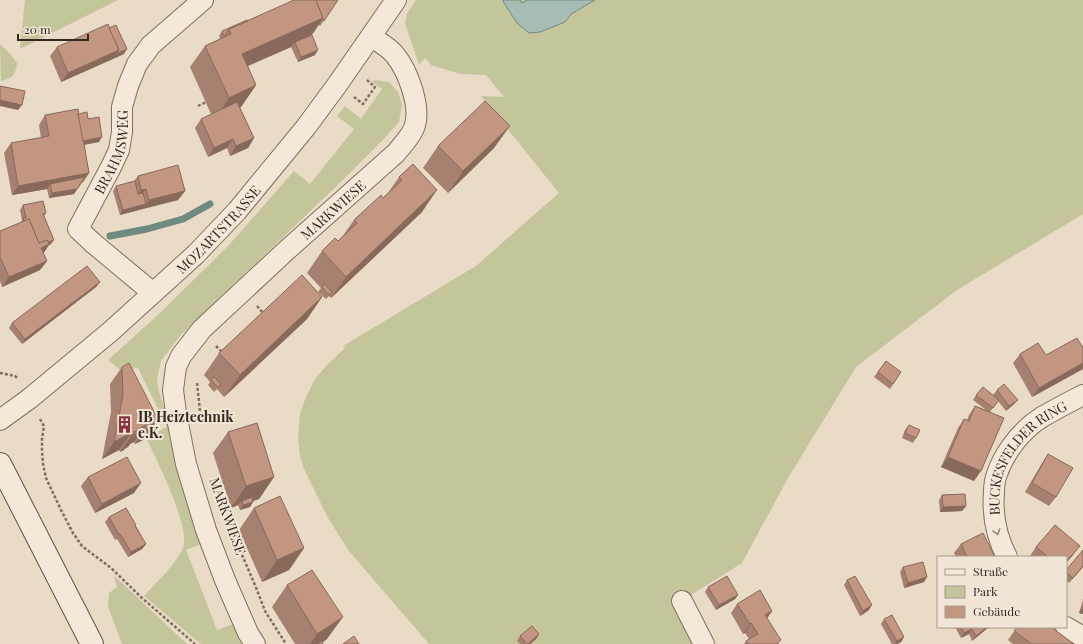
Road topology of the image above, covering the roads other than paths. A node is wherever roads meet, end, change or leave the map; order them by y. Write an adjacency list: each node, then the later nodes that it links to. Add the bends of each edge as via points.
1 (203, 0): 4 (street, BRAHMSWEG, via 151,45 138,64 122,107 119,150 78,229)
2 (396, 0): 3 (street, MOZARTSTRASSE)
3 (371, 37): 4 (street, MOZARTSTRASSE, via 306,127 237,211); 13 (street, MARKWIESE, via 395,55 414,93 416,113 410,137 396,153 202,330 181,356 176,367 173,390 186,464 206,530 225,580)
4 (153, 294): 6 (street, MOZARTSTRASSE, via 29,399)
5 (1083, 395): 8 (street, BUCKESFELDER RING, one-way to 8, via 1030,425 1004,457 996,475 993,517)
6 (0, 420)
7 (0, 464): 12 (main road)
8 (1006, 556)
9 (682, 601): 14 (street)
10 (1067, 628): 11 (street)
11 (1083, 637)
12 (92, 644)
13 (255, 644)
14 (704, 644)

